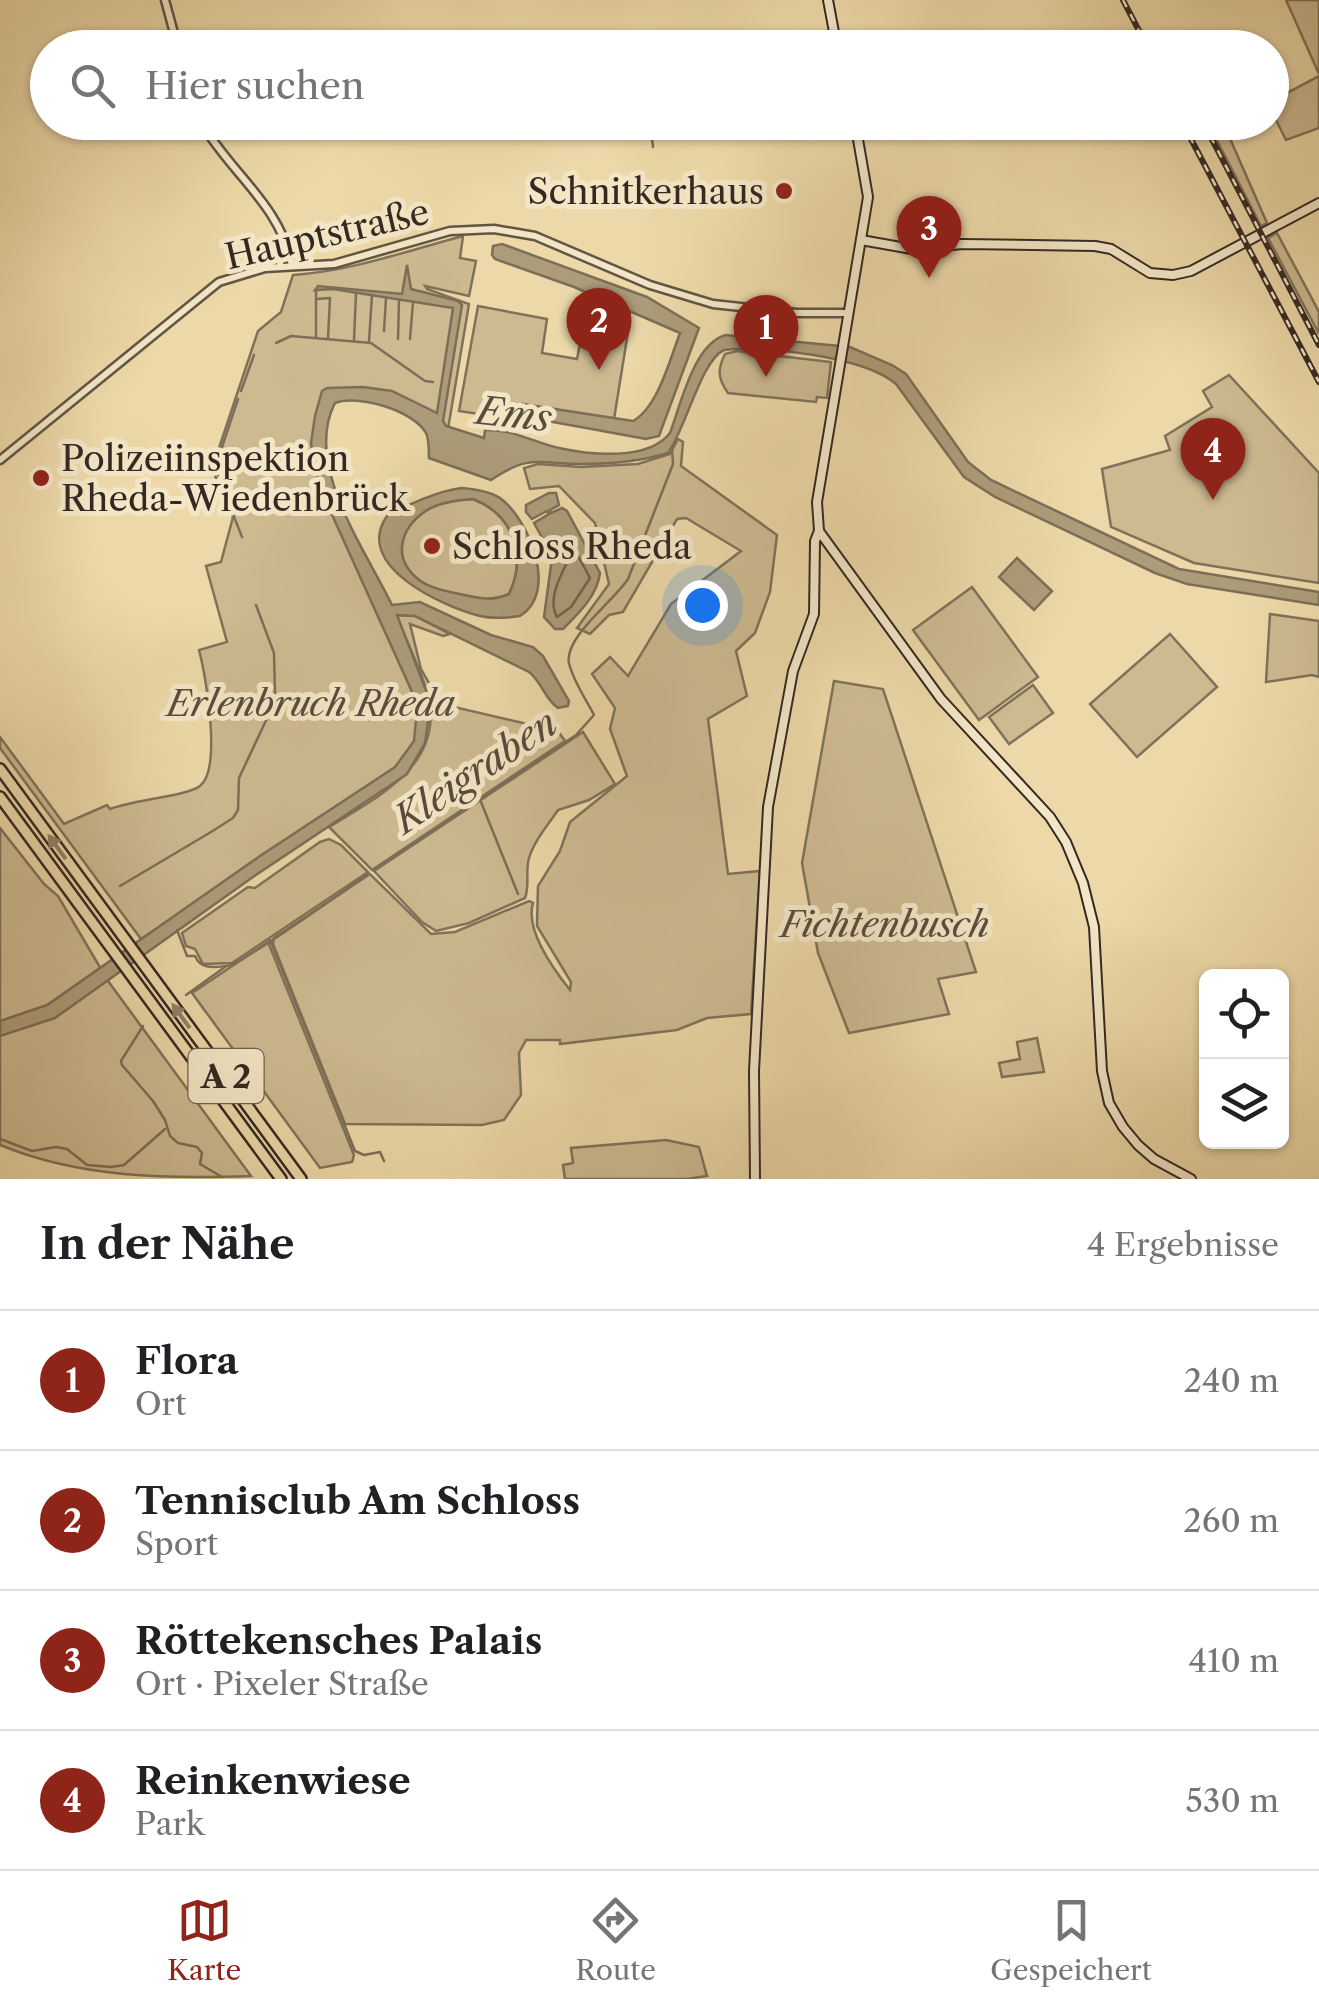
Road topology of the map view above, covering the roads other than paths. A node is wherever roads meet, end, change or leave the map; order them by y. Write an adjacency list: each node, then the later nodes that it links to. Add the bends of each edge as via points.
1 (165, 0): 3 (street)
2 (828, 0): 4 (main road)
3 (173, 30)
4 (834, 30)
5 (212, 140): 8 (street)
6 (858, 140): 9 (main road, via 868,185)
7 (1319, 203): 9 (main road, via 1174,275 1150,273 1104,247 912,249)
8 (281, 230): 10 (street); 11 (street)
9 (861, 240): 12 (main road)
10 (280, 266): 11 (street, Hauptstraße); 13 (street, Hauptstraße, via 208,288)
11 (292, 266): 12 (street, Hauptstraße, via 334,264 450,231 486,229 545,239 698,300)
12 (848, 313): 14 (main road, via 817,502)
13 (0, 460)
14 (819, 531): 19 (main road, via 814,614 794,672 768,807); 20 (main road, via 941,699 1063,838 1094,927 1109,1103 1138,1145)
15 (0, 768): 18 (highway, A 2, one-way to 15)
16 (0, 797): 17 (highway, A 2)
17 (281, 1179)
18 (302, 1179)
19 (755, 1179)
20 (1191, 1179)

